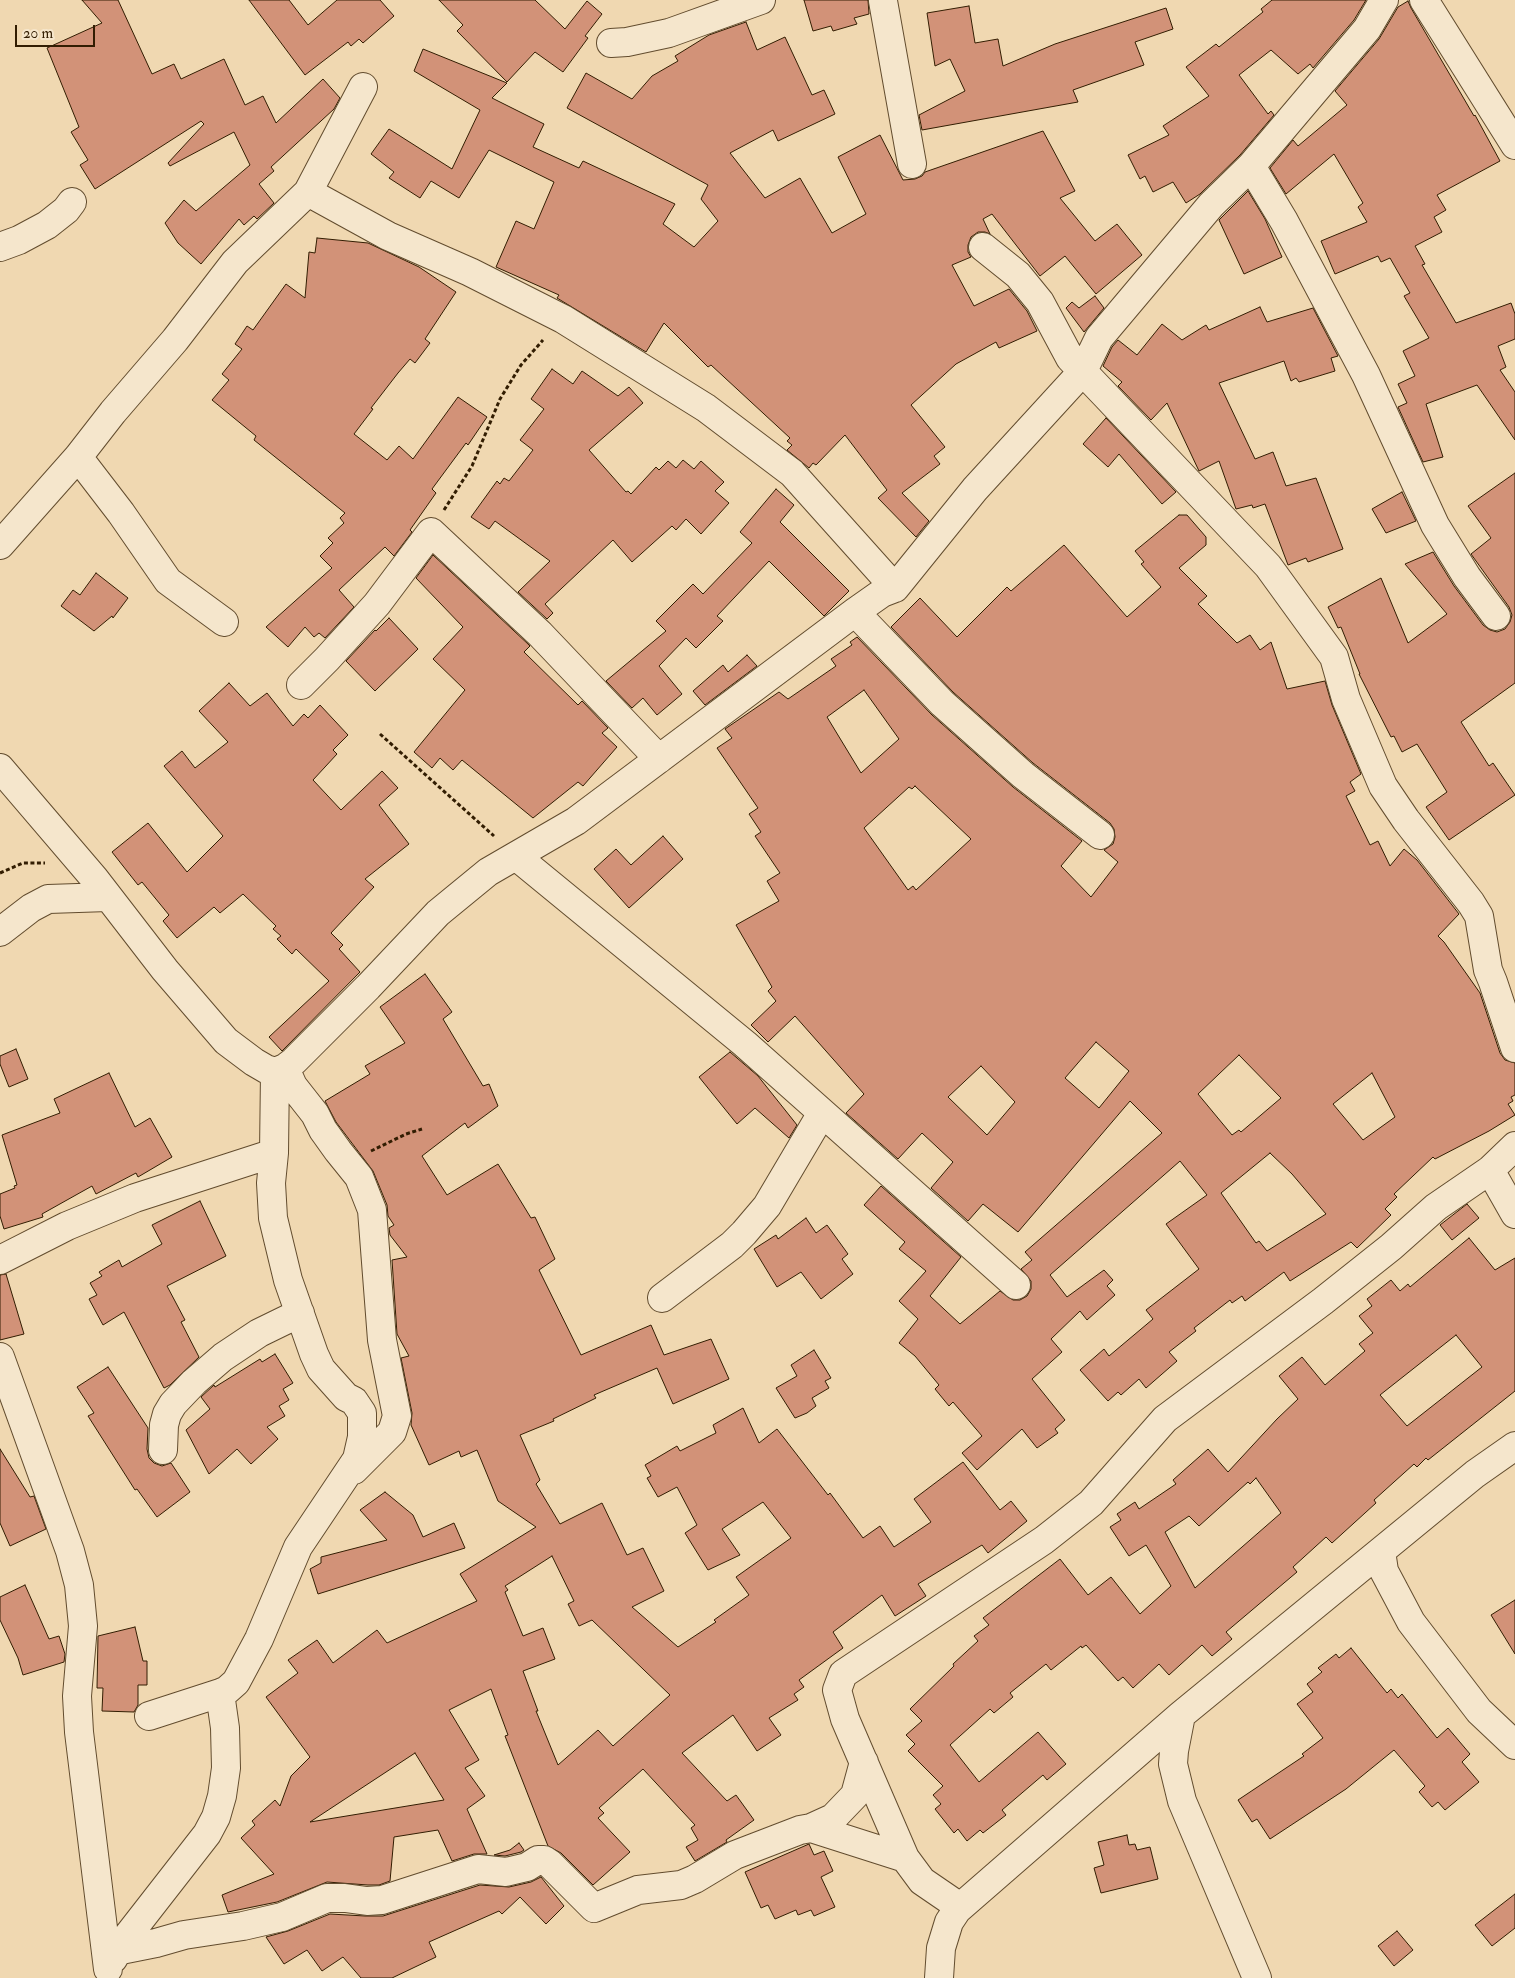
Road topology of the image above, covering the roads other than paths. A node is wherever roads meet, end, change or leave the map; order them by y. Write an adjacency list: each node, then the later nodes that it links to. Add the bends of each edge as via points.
1 (761, 0): 6 (street, via 669,34)
2 (883, 0): 3 (street); 9 (street)
3 (888, 0)
4 (1384, 0): 10 (street, via 1367,29)
5 (1424, 0): 8 (street)
6 (611, 43)
7 (363, 87): 11 (street)
8 (1515, 145)
9 (912, 164)
10 (1251, 166): 15 (street, via 1211,205 1099,338); 20 (street, via 1366,375 1435,525)
11 (308, 192): 16 (street, via 235,262); 18 (street, via 388,236 563,318 706,408 792,473)
12 (72, 202): 14 (street, via 47,225)
13 (983, 246): 15 (street, via 1018,275 1040,302 1070,358)
14 (0, 247)
15 (1083, 371): 18 (street, via 975,490); 29 (street, via 1268,566 1334,657 1350,708 1383,786 1479,916 1488,970)
16 (78, 457): 17 (street); 21 (street, via 168,581)
17 (0, 544)
18 (894, 588): 19 (street)
19 (855, 612): 23 (street); 25 (street, via 942,703 1023,775)
20 (1496, 616)
21 (224, 622)
22 (301, 685): 23 (street, via 377,604 431,532 540,634)
23 (659, 759): 26 (street, via 576,821)
24 (0, 768): 27 (street)
25 (1100, 836)
26 (517, 857): 30 (street, via 488,872 438,913 362,994 294,1061); 31 (street, via 745,1044)
27 (108, 897): 28 (street, via 48,899); 30 (street, via 226,1040 266,1069)
28 (0, 932)
29 (1515, 1048)
30 (280, 1070): 33 (street); 43 (street, via 358,1177 372,1210 382,1340 398,1416 392,1432)
31 (822, 1114): 37 (street); 38 (street, via 767,1206 744,1233)
32 (1515, 1146): 34 (street)
33 (274, 1154): 36 (street, via 135,1198 67,1226); 39 (street, via 271,1183 273,1218 288,1280)
34 (1490, 1170): 35 (street); 49 (street, via 1436,1207 1323,1301 1165,1419 1091,1503 1044,1540 843,1674 838,1684 838,1697)
35 (1515, 1214)
36 (0, 1260)
37 (1016, 1285)
38 (662, 1298)
39 (300, 1313): 42 (street, via 259,1333 223,1357 194,1382 167,1414); 43 (street, via 321,1369 362,1413 362,1437 357,1459)
40 (0, 1356): 53 (street, via 70,1552 79,1586 83,1626 77,1696 78,1732)
41 (1515, 1446): 44 (street, via 1475,1474)
42 (162, 1450)
43 (344, 1480): 45 (street, via 298,1547 259,1639 236,1682)
44 (1381, 1551): 46 (street); 48 (street, via 1384,1570 1411,1622 1480,1711)
45 (220, 1693): 47 (street); 53 (street, via 226,1768 216,1817 207,1834)
46 (1181, 1715): 52 (street); 55 (street, via 1173,1764 1182,1801)
47 (149, 1716)
48 (1515, 1745)
49 (864, 1762): 50 (street, via 855,1795 833,1818); 51 (street)
50 (811, 1828): 51 (street); 53 (street, via 782,1835 735,1855 681,1885 638,1890 594,1908 544,1860 538,1860 527,1867 506,1872 478,1869 382,1900 327,1898 282,1917 156,1943)
51 (905, 1858): 52 (street, via 928,1886)
52 (960, 1908): 54 (street, via 950,1922 941,1948)
53 (110, 1966)
54 (939, 1978)
55 (1257, 1978)

